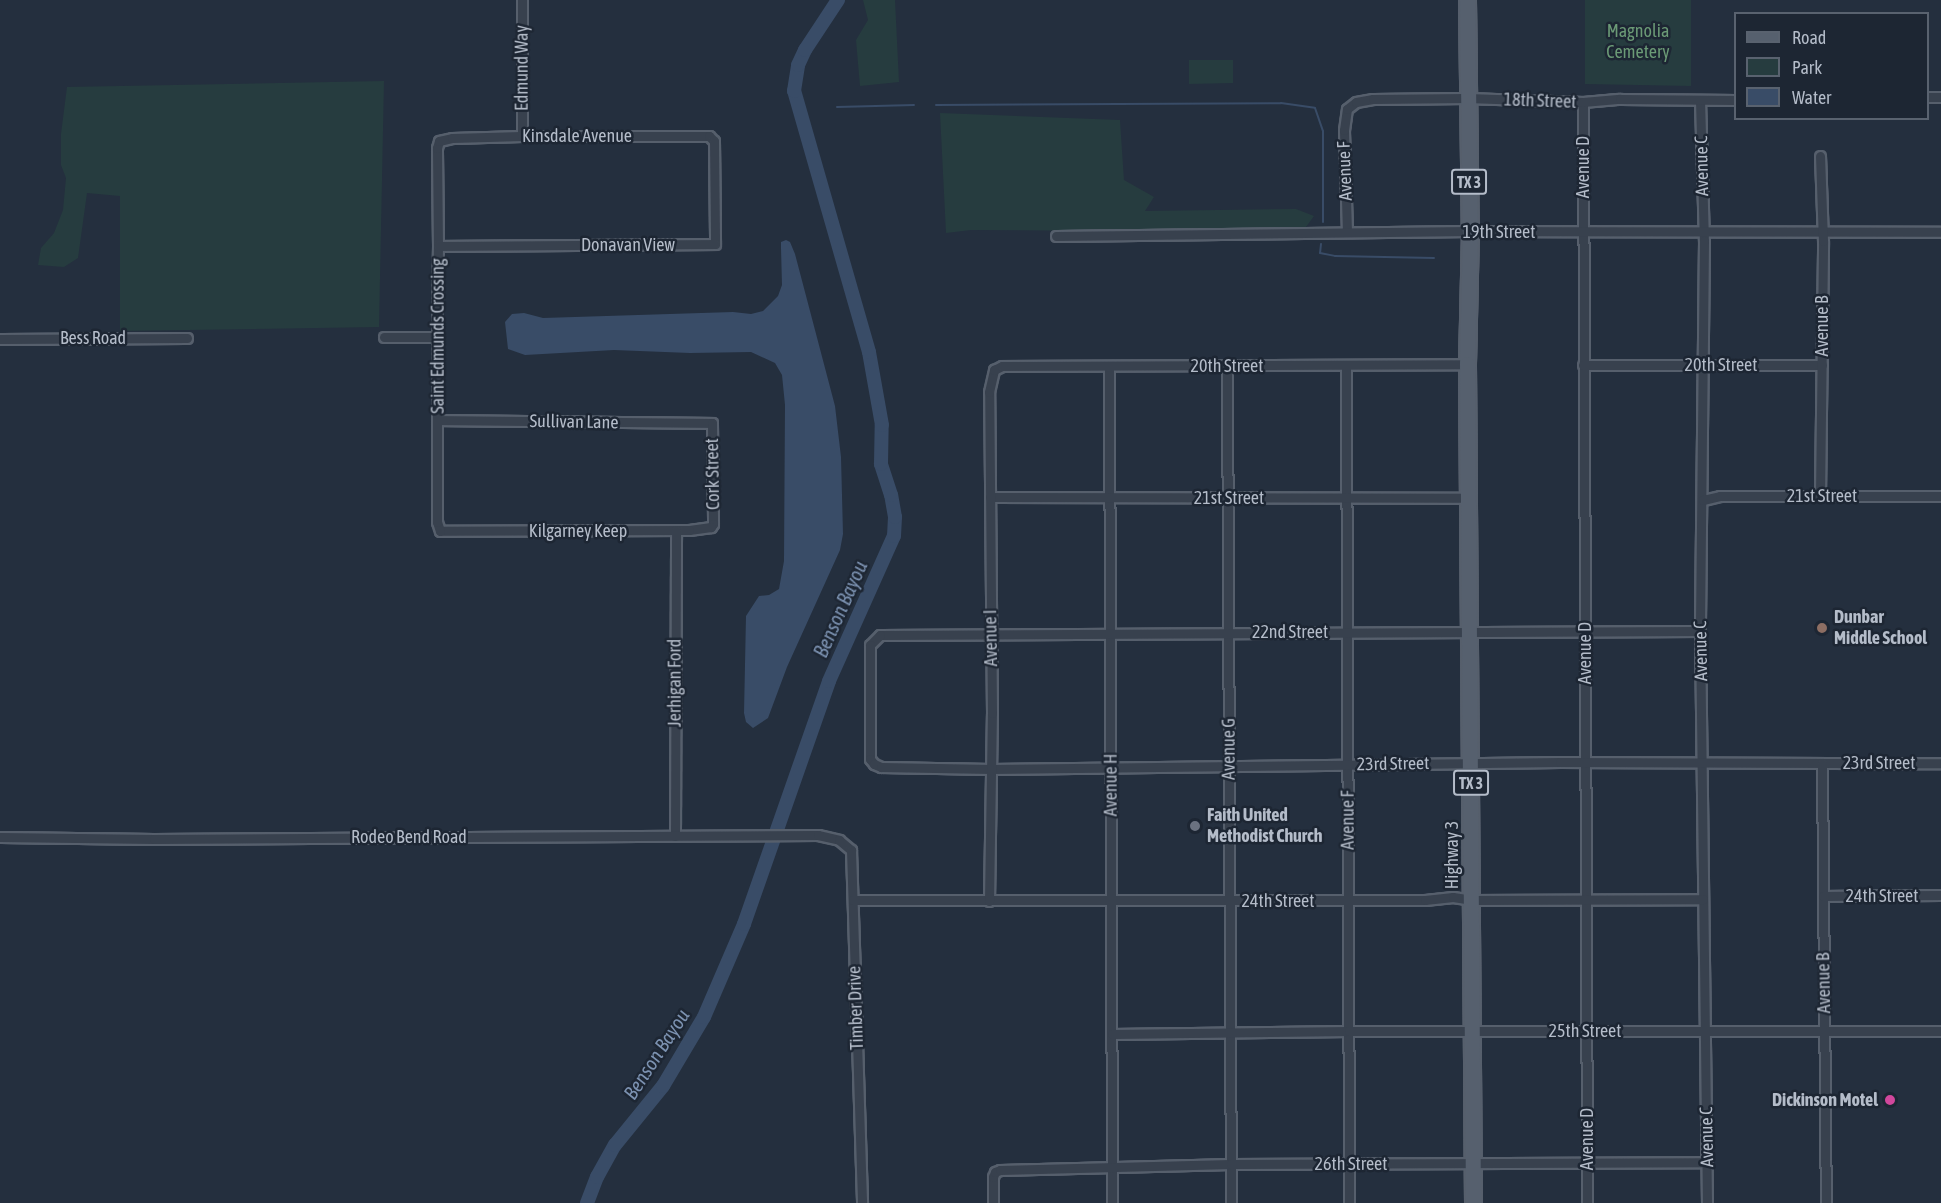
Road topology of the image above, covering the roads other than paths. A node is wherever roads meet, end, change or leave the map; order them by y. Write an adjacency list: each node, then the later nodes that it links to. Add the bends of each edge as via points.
1 (522, 0): 8 (street, Edmund Way)
2 (1467, 0): 3 (main road, TX 3)
3 (1467, 98): 6 (street, 18th Street); 7 (street, 18th Street, via 1365,100); 12 (main road, TX 3)
4 (1700, 100): 5 (street, 18th Street); 6 (street, 18th Street); 15 (street, Avenue C)
5 (1734, 100)
6 (1583, 102): 14 (street, Avenue D)
7 (1347, 109): 13 (street, Avenue F)
8 (522, 136): 9 (street, Kinsdale Avenue); 10 (street, Kinsdale Avenue, via 709,136)
9 (439, 141): 19 (street, Saint Edmunds Crossing)
10 (714, 141): 19 (street, Donavan View, via 716,244)
11 (1820, 156): 16 (street, Avenue B)
12 (1470, 231): 13 (street, 19th Street); 14 (street, 19th Street); 24 (main road, TX 3)
13 (1347, 232): 18 (street, 19th Street)
14 (1583, 232): 15 (street, 19th Street); 25 (street, Avenue D)
15 (1703, 232): 16 (street, 19th Street); 26 (street, Avenue C)
16 (1822, 232): 17 (street, 19th Street); 27 (street, Avenue B)
17 (1941, 232)
18 (1056, 236)
19 (438, 246): 21 (street, Saint Edmunds Crossing)
20 (384, 337): 21 (street)
21 (437, 337): 32 (street, Saint Edmunds Crossing)
22 (187, 338): 23 (street, Bess Road)
23 (0, 339)
24 (1467, 364): 29 (street, 20th Street); 40 (main road, Highway 3 / TX 3)
25 (1583, 365): 26 (street, 20th Street); 45 (street, Avenue D)
26 (1703, 365): 27 (street, 20th Street); 41 (street, Avenue C)
27 (1822, 365): 34 (street, Avenue B)
28 (1227, 366): 29 (street, 20th Street); 30 (street, 20th Street); 38 (street, Avenue G)
29 (1346, 366): 39 (street, Avenue F)
30 (1109, 367): 31 (street, 20th Street, via 1002,366); 37 (street, Avenue H)
31 (992, 376): 36 (street, Avenue I)
32 (437, 420): 33 (street, Sullivan Lane); 44 (street, Saint Edmunds Crossing)
33 (712, 423): 42 (street, Cork Street)
34 (1820, 496): 35 (street, 21st Street); 41 (street, 21st Street, via 1720,496)
35 (1941, 496)
36 (990, 497): 37 (street, 21st Street); 51 (street, Avenue I)
37 (1110, 498): 38 (street, 21st Street); 49 (street, Avenue H)
38 (1228, 498): 39 (street, 21st Street); 50 (street, Avenue G)
39 (1345, 498): 40 (street, 21st Street); 47 (street, Avenue F)
40 (1469, 498): 48 (main road, Highway 3 / TX 3)
41 (1703, 500): 46 (street, Avenue C)
42 (713, 524): 43 (street, Kilgarney Keep, via 703,529)
43 (676, 530): 44 (street, Kilgarney Keep); 62 (street, Jerhigan Ford)
44 (440, 531)
45 (1585, 631): 46 (street, 22nd Street); 48 (street, 22nd Street); 52 (street, Avenue D)
46 (1700, 631): 53 (street, Avenue C)
47 (1347, 632): 48 (street, 22nd Street); 50 (street, 22nd Street); 57 (street, Avenue F)
48 (1470, 632): 56 (main road, Highway 3 / TX 3)
49 (1110, 633): 50 (street, 22nd Street); 51 (street, 22nd Street); 60 (street, Avenue H)
50 (1229, 633): 58 (street, Avenue G)
51 (991, 634): 59 (street, 22nd Street, via 880,635 870,645 870,759); 61 (street, Avenue I)
52 (1586, 762): 53 (street, 23rd Street); 56 (street, 23rd Street); 70 (street, Avenue D)
53 (1704, 763): 54 (street, 23rd Street); 67 (street, Avenue C)
54 (1822, 763): 55 (street, 23rd Street); 66 (street, Avenue B)
55 (1941, 763)
56 (1470, 764): 57 (street, 23rd Street); 69 (main road, Highway 3 / TX 3)
57 (1347, 765): 58 (street, 23rd Street); 74 (street, Avenue F)
58 (1229, 766): 60 (street, 23rd Street); 73 (street, Avenue G)
59 (881, 767): 61 (street, 23rd Street)
60 (1111, 768): 61 (street, 23rd Street); 72 (street, Avenue H)
61 (991, 769): 71 (street, Avenue I)
62 (675, 836): 63 (street, Rodeo Bend Road); 64 (street, Rodeo Bend Road)
63 (818, 836): 68 (street, Timber Drive, via 839,840 851,850)
64 (0, 837)
65 (1941, 895): 66 (street, 24th Street)
66 (1823, 896): 79 (street, Avenue B)
67 (1703, 899): 70 (street, 24th Street); 78 (street, Avenue C)
68 (853, 900): 71 (street, 24th Street); 89 (street, Timber Drive)
69 (1471, 900): 70 (street, 24th Street); 74 (street, 24th Street, via 1453,897); 76 (main road, Highway 3 / TX 3)
70 (1586, 900): 77 (street, Avenue D)
71 (989, 901): 72 (street, 24th Street)
72 (1111, 901): 73 (street, 24th Street); 82 (street, Avenue H)
73 (1229, 901): 74 (street, 24th Street); 81 (street, Avenue G)
74 (1348, 901): 75 (street, Avenue F)
75 (1349, 1031): 76 (street, 25th Street); 81 (street, 25th Street); 86 (street, Avenue F)
76 (1472, 1031): 77 (street, 25th Street); 87 (main road, Highway 3 / TX 3)
77 (1586, 1031): 78 (street, 25th Street); 84 (street, Avenue D)
78 (1705, 1031): 79 (street, 25th Street); 83 (street, Avenue C)
79 (1825, 1031): 80 (street, 25th Street); 97 (street, Avenue B)
80 (1941, 1031)
81 (1230, 1033): 82 (street, 25th Street); 85 (street, Avenue G)
82 (1112, 1034): 88 (street, Avenue H)
83 (1707, 1162): 84 (street, 26th Street); 96 (street, Avenue C)
84 (1587, 1163): 87 (street, 26th Street); 95 (street, Avenue D)
85 (1231, 1164): 86 (street, 26th Street); 88 (street, 26th Street); 92 (street, Avenue G)
86 (1349, 1164): 87 (street, 26th Street); 93 (street, Avenue F)
87 (1472, 1164): 94 (main road, Highway 3 / TX 3)
88 (1112, 1167): 90 (street, 26th Street, via 995,1172); 91 (street, Avenue H)
89 (862, 1203)
90 (993, 1203)
91 (1112, 1203)
92 (1231, 1203)
93 (1349, 1203)
94 (1473, 1203)
95 (1587, 1203)
96 (1707, 1203)
97 (1826, 1203)

